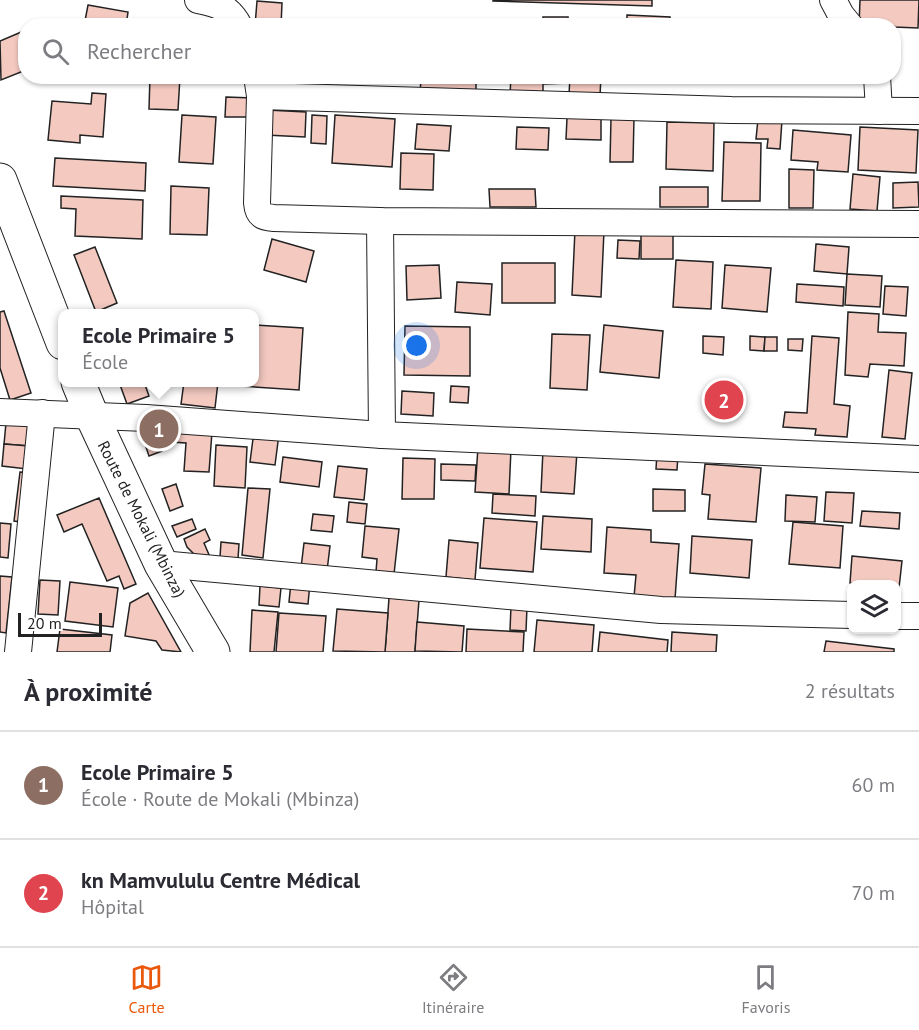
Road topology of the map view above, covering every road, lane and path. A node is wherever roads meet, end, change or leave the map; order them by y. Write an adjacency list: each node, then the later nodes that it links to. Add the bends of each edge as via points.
1 (198, 0): 3 (street, via 214,4)
2 (833, 0): 4 (street)
3 (234, 18)
4 (843, 18)
5 (877, 84): 7 (street)
6 (259, 86): 7 (street, via 731,110); 10 (street, via 257,210 264,217)
7 (879, 111): 8 (street)
8 (919, 111)
9 (0, 180): 12 (street)
10 (380, 220): 11 (street); 17 (street)
11 (919, 224)
12 (58, 330)
13 (80, 387): 16 (street, Route de Mokali (Mbinza))
14 (0, 412): 15 (street)
15 (42, 413): 16 (street); 23 (street)
16 (92, 416): 17 (street); 19 (street, Route de Mokali (Mbinza))
17 (382, 435): 18 (street)
18 (919, 459)
19 (161, 564): 20 (street, via 661,610); 24 (street, Route de Mokali (Mbinza))
20 (847, 615)
21 (901, 616): 22 (street)
22 (919, 616)
23 (12, 647)
24 (213, 652)

